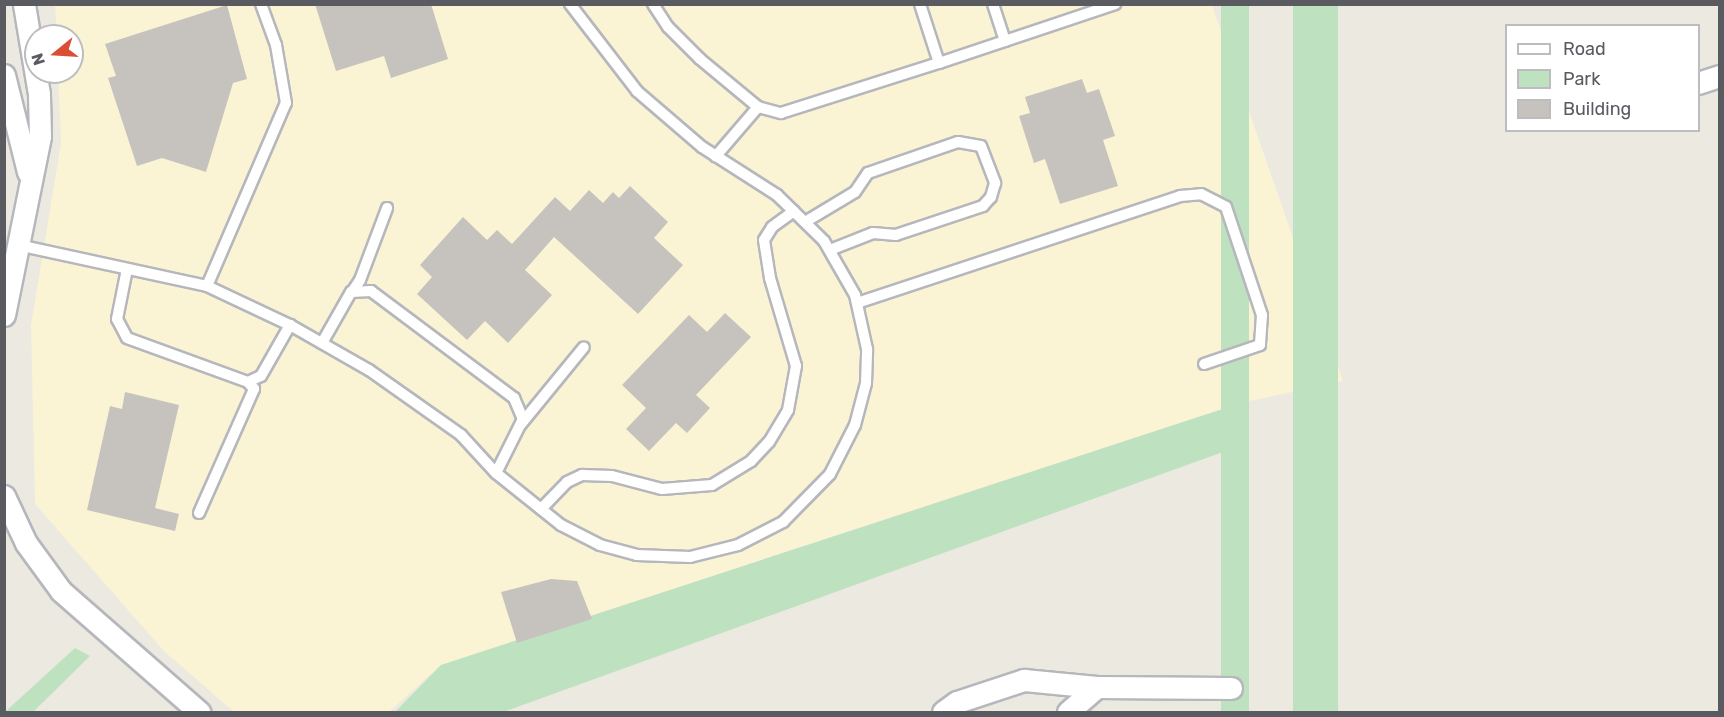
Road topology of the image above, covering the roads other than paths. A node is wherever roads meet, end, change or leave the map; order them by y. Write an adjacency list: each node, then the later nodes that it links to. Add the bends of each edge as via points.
1 (24, 4): 15 (street, via 39,94 40,136)
2 (261, 4): 22 (lane, via 276,45 286,103)
3 (570, 4): 14 (lane, via 637,91)
4 (653, 4): 13 (lane, via 668,27 700,59)
5 (920, 4): 9 (lane)
6 (993, 4): 8 (lane)
7 (1115, 4): 8 (lane)
8 (1005, 41): 9 (lane)
9 (939, 63): 13 (lane, via 782,113)
10 (4, 75): 15 (street)
11 (1719, 76): 12 (street)
12 (1700, 82)
13 (758, 107): 14 (lane)
14 (716, 156): 17 (lane, via 777,195)
15 (31, 185): 19 (street)
16 (387, 208): 23 (lane, via 360,280)
17 (794, 211): 18 (lane); 34 (lane, via 772,227 764,240 770,278 796,366 788,410 769,442 751,460 712,485 662,489 612,476 582,475 567,482)
18 (805, 222): 20 (lane); 20 (lane, via 855,192 868,172 958,142 981,146 995,183 983,206 896,235 873,233)
19 (18, 245): 21 (lane); 25 (street)
20 (830, 250): 24 (lane)
21 (128, 269): 22 (lane); 30 (lane, via 117,319 127,338)
22 (207, 286): 26 (lane)
23 (351, 292): 27 (lane); 31 (lane, via 370,291 514,398 522,410)
24 (857, 303): 29 (lane, via 1180,196 1202,194 1226,207 1262,315 1260,345); 34 (lane, via 867,349 866,383 855,425 830,474 783,522 738,545 690,557 637,555 600,545 561,525)
25 (4, 315)
26 (290, 325): 27 (lane); 30 (lane, via 261,376)
27 (322, 343): 32 (lane, via 369,370 461,435)
28 (584, 347): 31 (lane)
29 (1204, 364)
30 (248, 382): 35 (lane, via 254,388)
31 (521, 424): 32 (lane)
32 (496, 473): 34 (lane)
33 (4, 496): 38 (street, via 26,543 61,591)
34 (541, 509)
35 (199, 513)
36 (1097, 687): 37 (street); 39 (street, via 1024,680 957,702); 40 (street)
37 (1231, 688)
38 (199, 712)
39 (943, 712)
40 (1068, 712)

